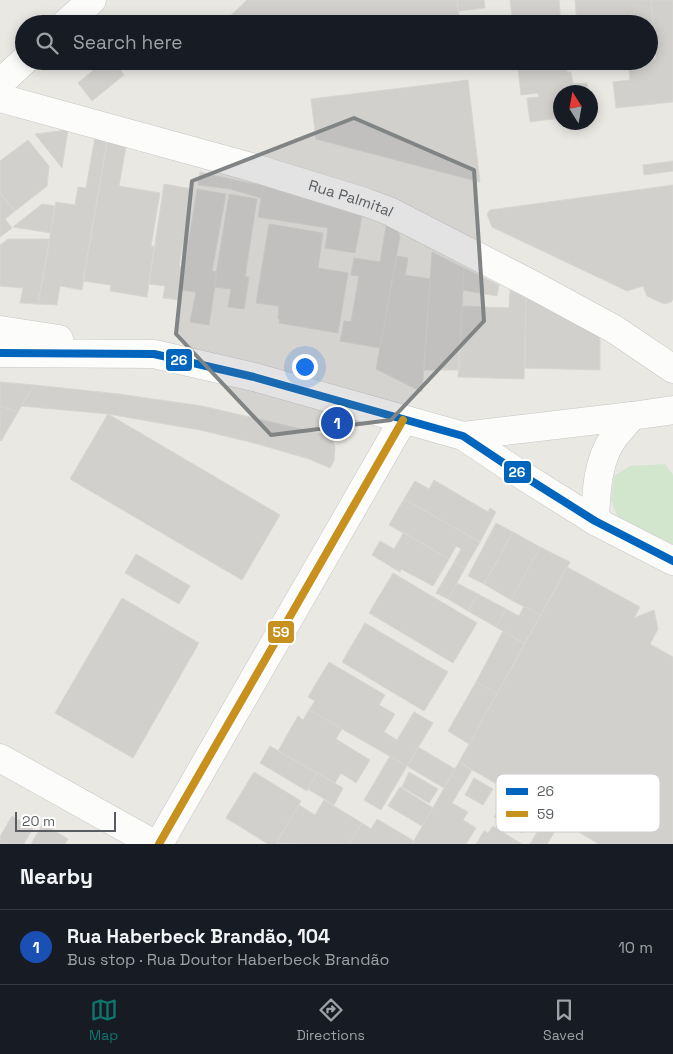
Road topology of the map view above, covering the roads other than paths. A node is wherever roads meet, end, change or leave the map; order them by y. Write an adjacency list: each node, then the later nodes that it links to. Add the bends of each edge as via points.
1 (92, 0): 2 (street)
2 (76, 15)
3 (15, 69): 4 (street)
4 (0, 83)
5 (0, 98): 9 (street, Rua Palmital, via 251,168 389,211 606,325)
6 (0, 330): 7 (street, via 65,340)
7 (61, 352): 8 (street); 12 (street, via 154,354 254,377)
8 (0, 353)
9 (673, 369)
10 (673, 410): 11 (street)
11 (632, 416): 13 (street); 14 (street, via 605,455 596,488)
12 (403, 420): 13 (street); 18 (street)
13 (463, 436): 14 (street)
14 (595, 520): 15 (street)
15 (673, 561)
16 (0, 758): 17 (street)
17 (154, 844)
18 (159, 844)

